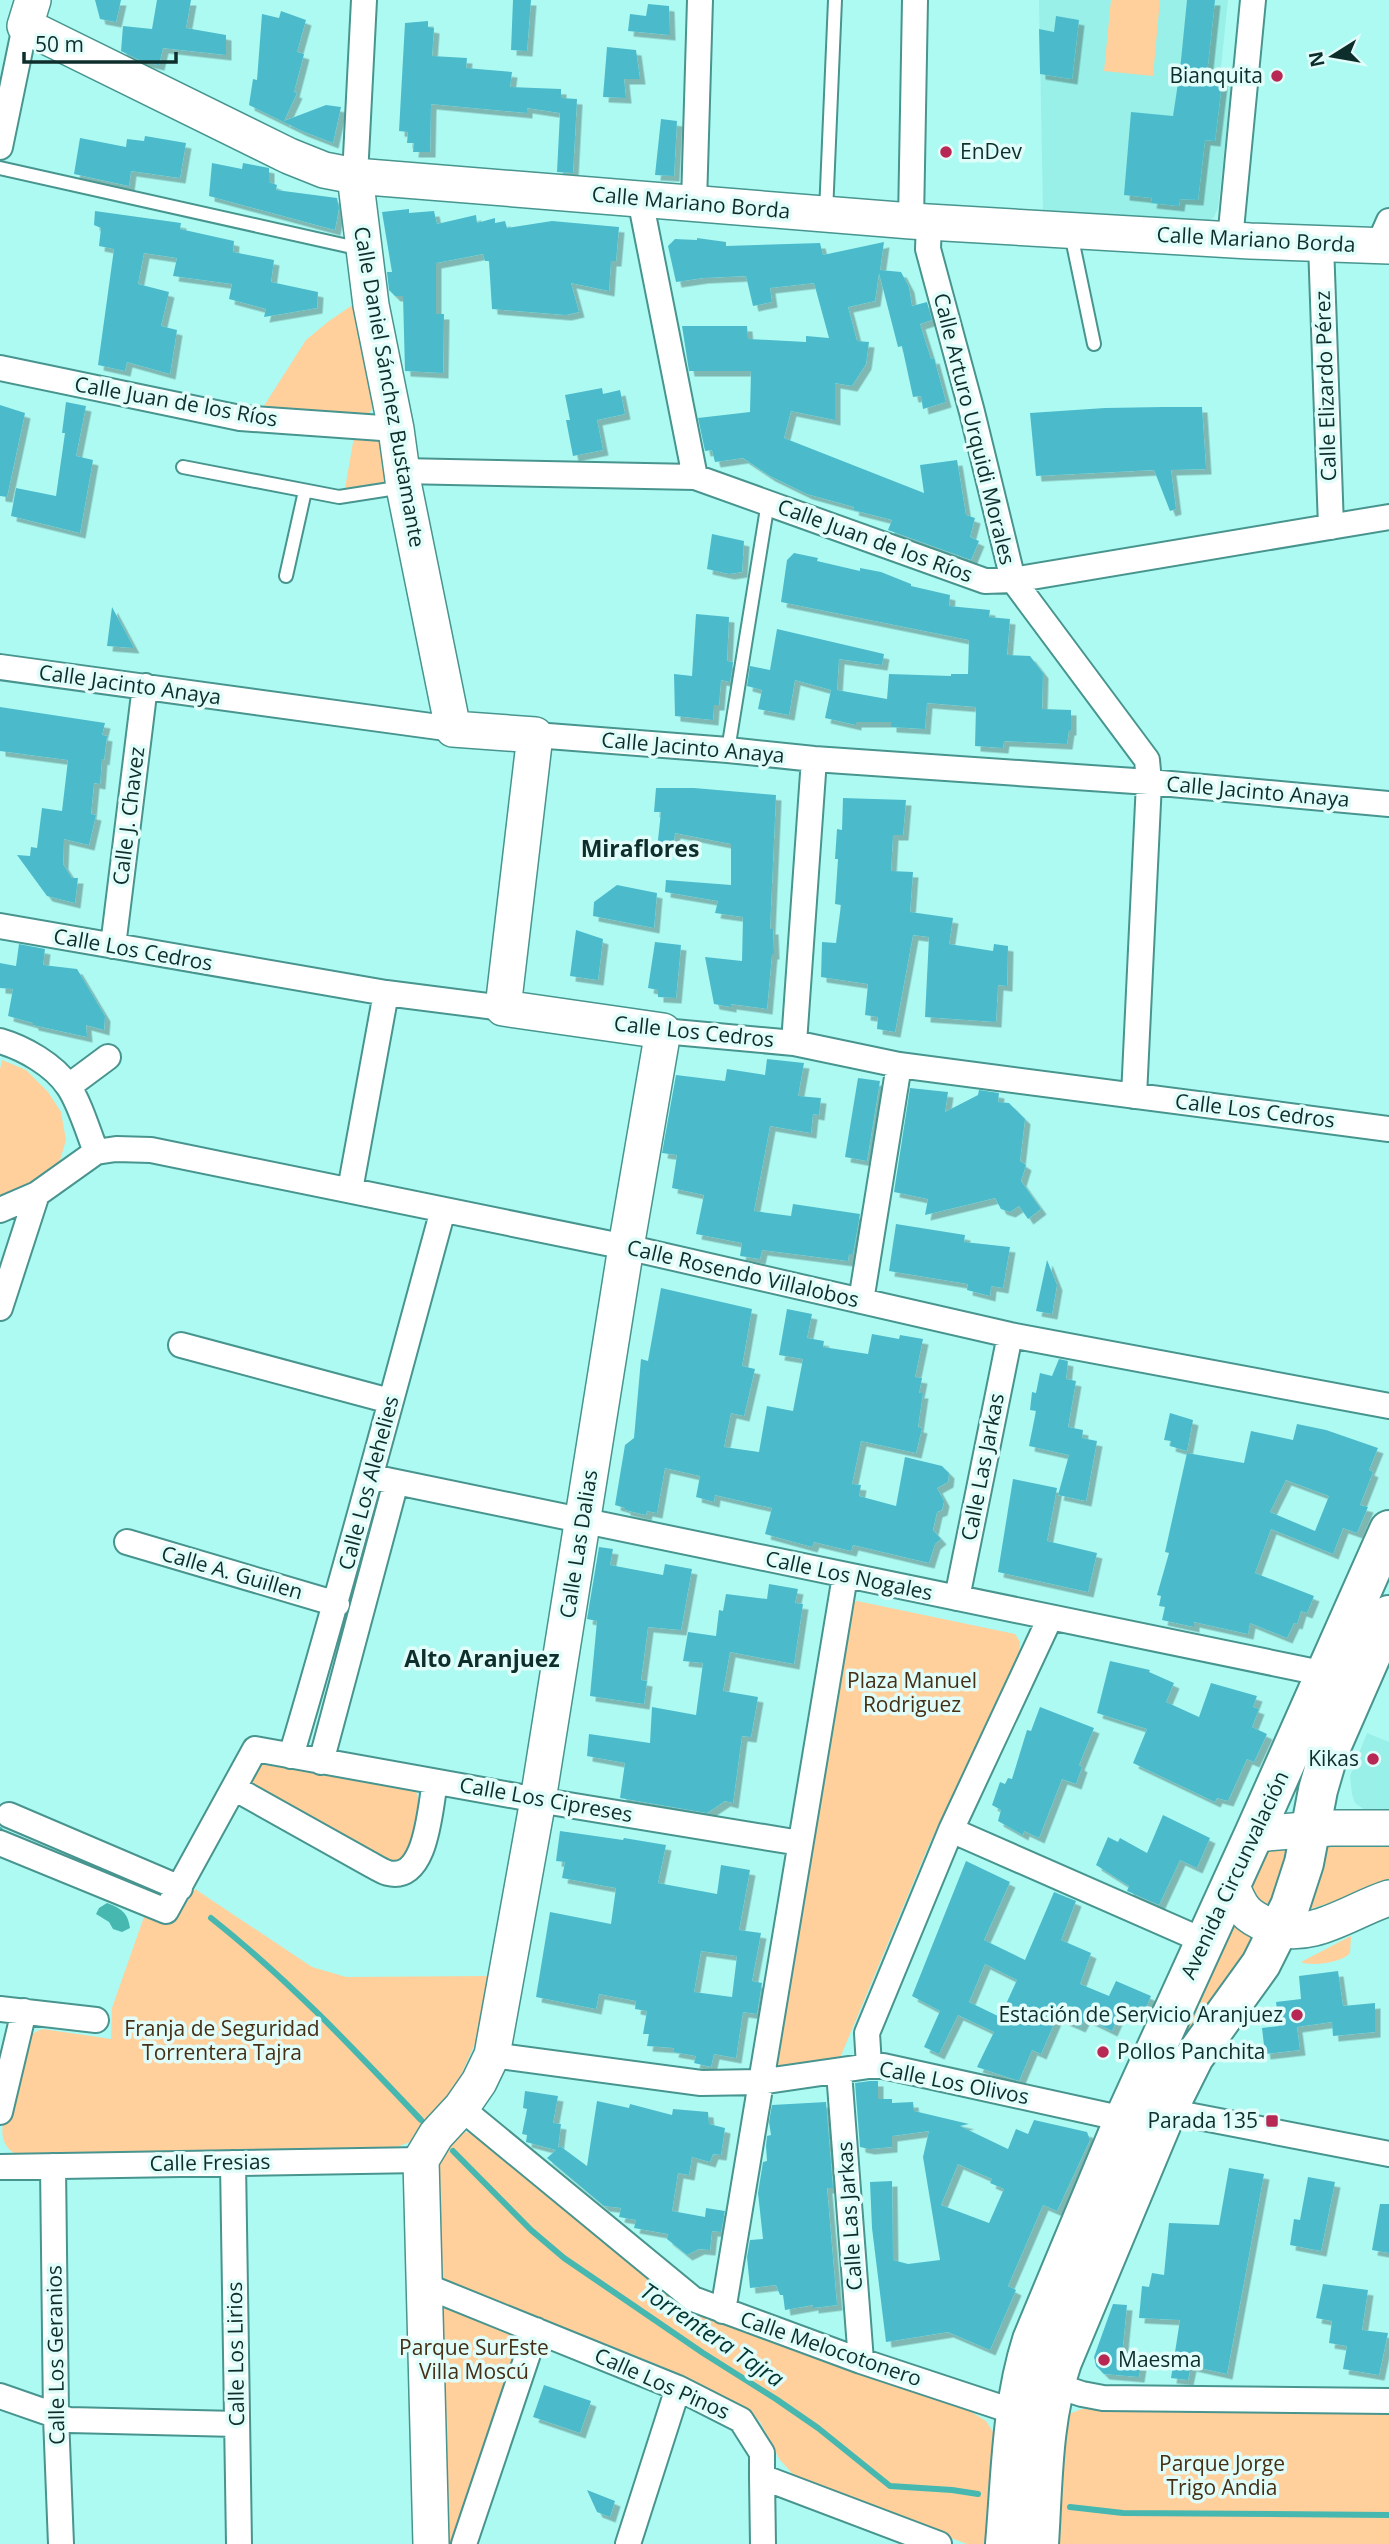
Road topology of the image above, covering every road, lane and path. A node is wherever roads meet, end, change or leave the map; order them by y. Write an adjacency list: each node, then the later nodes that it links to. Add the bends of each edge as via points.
1 (365, 0): 9 (street, Calle Daniel Sánchez Bustamante)
2 (700, 0): 11 (street)
3 (835, 0): 12 (lane)
4 (915, 0): 13 (street, Calle Arturo Urquidi Morales)
5 (1253, 0): 16 (street)
6 (29, 13): 7 (street); 9 (street, Calle Mariano Borda, via 289,156)
7 (0, 147)
8 (0, 167): 18 (lane)
9 (355, 176): 10 (street, Calle Mariano Borda); 18 (street, Calle Daniel Sánchez Bustamante)
10 (640, 199): 11 (street, Calle Mariano Borda); 23 (street)
11 (694, 203): 12 (street, Calle Mariano Borda)
12 (826, 214): 13 (street, Calle Mariano Borda)
13 (920, 221): 14 (street, Calle Mariano Borda); 30 (street, Calle Arturo Urquidi Morales)
14 (1070, 231): 16 (street, Calle Mariano Borda); 19 (lane)
15 (1385, 238): 17 (street, Calle Mariano Borda)
16 (1230, 240): 17 (street, Calle Mariano Borda)
17 (1321, 244): 28 (street, Calle Elizardo Pérez)
18 (365, 249): 21 (street, Calle Daniel Sánchez Bustamante, via 371,305)
19 (1094, 344)
20 (0, 368): 21 (street, Calle Juan de los Ríos, via 240,418)
21 (396, 429): 24 (street, Calle Daniel Sánchez Bustamante)
22 (183, 467): 25 (lane)
23 (695, 477): 24 (street, Calle Juan de los Ríos); 26 (street, Calle Juan de los Ríos)
24 (402, 479): 25 (lane, via 339,497); 33 (street, Calle Daniel Sánchez Bustamante)
25 (305, 491): 29 (lane)
26 (768, 502): 30 (street, Calle Juan de los Ríos, via 985,581); 35 (lane)
27 (1389, 517): 28 (street, Calle Juan de los Ríos)
28 (1331, 527): 30 (street, Calle Juan de los Ríos)
29 (286, 576)
30 (1013, 580): 37 (street, Calle Arturo Urquidi Morales, via 1147,760)
31 (0, 667): 32 (street, Calle Jacinto Anaya)
32 (145, 686): 33 (street, Calle Jacinto Anaya); 40 (street, Calle J. Chavez)
33 (453, 729): 34 (street, Calle Jacinto Anaya)
34 (535, 735): 35 (street, Calle Jacinto Anaya); 42 (street)
35 (728, 750): 36 (street, Calle Jacinto Anaya)
36 (814, 759): 37 (street, Calle Jacinto Anaya); 45 (street)
37 (1149, 782): 38 (street, Calle Jacinto Anaya); 49 (street, Calle Arturo Urquidi Morales)
38 (1389, 804)
39 (0, 926): 40 (street, Calle Los Cedros)
40 (113, 946): 41 (street, Calle Los Cedros)
41 (386, 993): 42 (street, Calle Los Cedros); 52 (street)
42 (503, 1008): 43 (street, Calle Los Cedros)
43 (663, 1031): 45 (street, Calle Los Cedros); 56 (street, Calle Las Dalias)
44 (0, 1041): 48 (street, via 43,1062)
45 (794, 1043): 47 (street, Calle Los Cedros)
46 (108, 1057): 48 (street)
47 (899, 1065): 49 (street, Calle Los Cedros); 57 (street)
48 (68, 1086): 51 (street)
49 (1134, 1096): 50 (street, Calle Los Cedros)
50 (1389, 1129)
51 (96, 1152): 52 (street, Calle Rosendo Villalobos, via 151,1150); 53 (street)
52 (350, 1190): 55 (street, Calle Rosendo Villalobos)
53 (37, 1194): 54 (street); 58 (street)
54 (0, 1210)
55 (443, 1210): 56 (street, Calle Rosendo Villalobos); 61 (street, Calle Los Alehelies)
56 (626, 1247): 57 (street, Calle Rosendo Villalobos); 64 (street, Calle Las Dalias)
57 (861, 1301): 59 (street, Calle Rosendo Villalobos)
58 (0, 1308)
59 (1010, 1335): 62 (street, Calle Rosendo Villalobos); 68 (street, Calle Las Jarkas)
60 (181, 1345): 61 (street)
61 (390, 1401): 63 (street, Calle Los Alehelies)
62 (1389, 1406)
63 (384, 1479): 64 (street, Calle Los Nogales); 69 (street, Calle Los Alehelies); 74 (street)
64 (583, 1521): 67 (street, Calle Los Nogales); 77 (street, Calle Las Dalias)
65 (1389, 1530): 72 (highway, Avenida Circunvalación)
66 (128, 1542): 69 (street, Calle A. Guillen)
67 (845, 1576): 68 (street, Calle Los Nogales); 84 (street)
68 (957, 1598): 71 (street, Calle Los Nogales)
69 (337, 1604): 73 (street, Calle Los Alehelies)
70 (1389, 1615): 81 (highway, Avenida Circunvalación, via 1329,1752)
71 (1050, 1618): 72 (street, Calle Los Nogales); 80 (street)
72 (1326, 1674): 82 (highway, Avenida Circunvalación)
73 (291, 1756): 74 (street, Calle Los Cipreses); 76 (street, Calle Los Cipreses, via 254,1749)
74 (321, 1762): 75 (street, Calle Los Cipreses)
75 (435, 1782): 76 (street, via 421,1854 415,1865 397,1874 368,1863); 77 (street, Calle Los Cipreses)
76 (234, 1788): 86 (street)
77 (538, 1800): 84 (street, Calle Los Cipreses); 92 (street, Calle Las Dalias)
78 (9, 1815): 86 (street)
79 (1389, 1828): 81 (street)
80 (951, 1830): 89 (street); 93 (street, via 867,2033)
81 (1312, 1830): 82 (street); 88 (highway, Avenida Circunvalación)
82 (1254, 1834): 85 (highway, Avenida Circunvalación)
83 (0, 1843): 86 (street, via 166,1911)
84 (800, 1843): 95 (street)
85 (1231, 1884): 88 (street, via 1245,1913); 89 (highway, Avenida Circunvalación)
86 (180, 1888)
87 (1389, 1898): 88 (street, via 1310,1930)
88 (1279, 1930): 97 (highway, Avenida Circunvalación, via 1261,1964 1194,2057)
89 (1204, 1941): 99 (highway, Avenida Circunvalación)
90 (12, 2010): 91 (street); 98 (street)
91 (96, 2020)
92 (492, 2055): 95 (street, Calle Los Olivos, via 701,2083); 96 (street, Calle Las Dalias)
93 (869, 2066): 94 (street, Calle Los Olivos); 99 (street, Calle Los Olivos)
94 (839, 2072): 95 (street, Calle Los Olivos); 108 (street, Calle Las Jarkas)
95 (760, 2082): 106 (street)
96 (461, 2108): 101 (street, Calle Las Dalias); 106 (street, Calle Melocotonero, via 693,2299)
97 (1167, 2110): 100 (street); 109 (highway, Avenida Circunvalación)
98 (0, 2112)
99 (1124, 2119): 113 (highway, Avenida Circunvalación, via 1031,2340)
100 (1389, 2154)
101 (421, 2160): 102 (street, Calle Fresias); 105 (street)
102 (233, 2163): 103 (street, Calle Fresias); 115 (street, Calle Los Lirios)
103 (52, 2166): 104 (street, Calle Fresias); 114 (street, Calle Los Geranios)
104 (0, 2167)
105 (426, 2286): 107 (street, Calle Los Pinos); 119 (street)
106 (723, 2311): 108 (street, Calle Melocotonero)
107 (536, 2330): 110 (street, Calle Los Pinos); 120 (street)
108 (862, 2361): 113 (street, Calle Melocotonero)
109 (1054, 2385): 112 (street, via 1103,2398); 125 (highway, Avenida Circunvalación)
110 (678, 2388): 116 (street, Calle Los Pinos, via 741,2420 762,2453); 121 (street)
111 (0, 2396): 114 (street)
112 (1389, 2401)
113 (1016, 2412): 124 (highway, Avenida Circunvalación)
114 (56, 2417): 115 (street); 117 (street, Calle Los Geranios)
115 (237, 2424): 118 (street, Calle Los Lirios)
116 (762, 2477): 122 (street, Calle Los Pinos); 123 (street)
117 (61, 2544)
118 (239, 2544)
119 (431, 2544)
120 (464, 2544)
121 (628, 2544)
122 (763, 2544)
123 (939, 2544)
124 (1005, 2544)
125 (1039, 2544)

